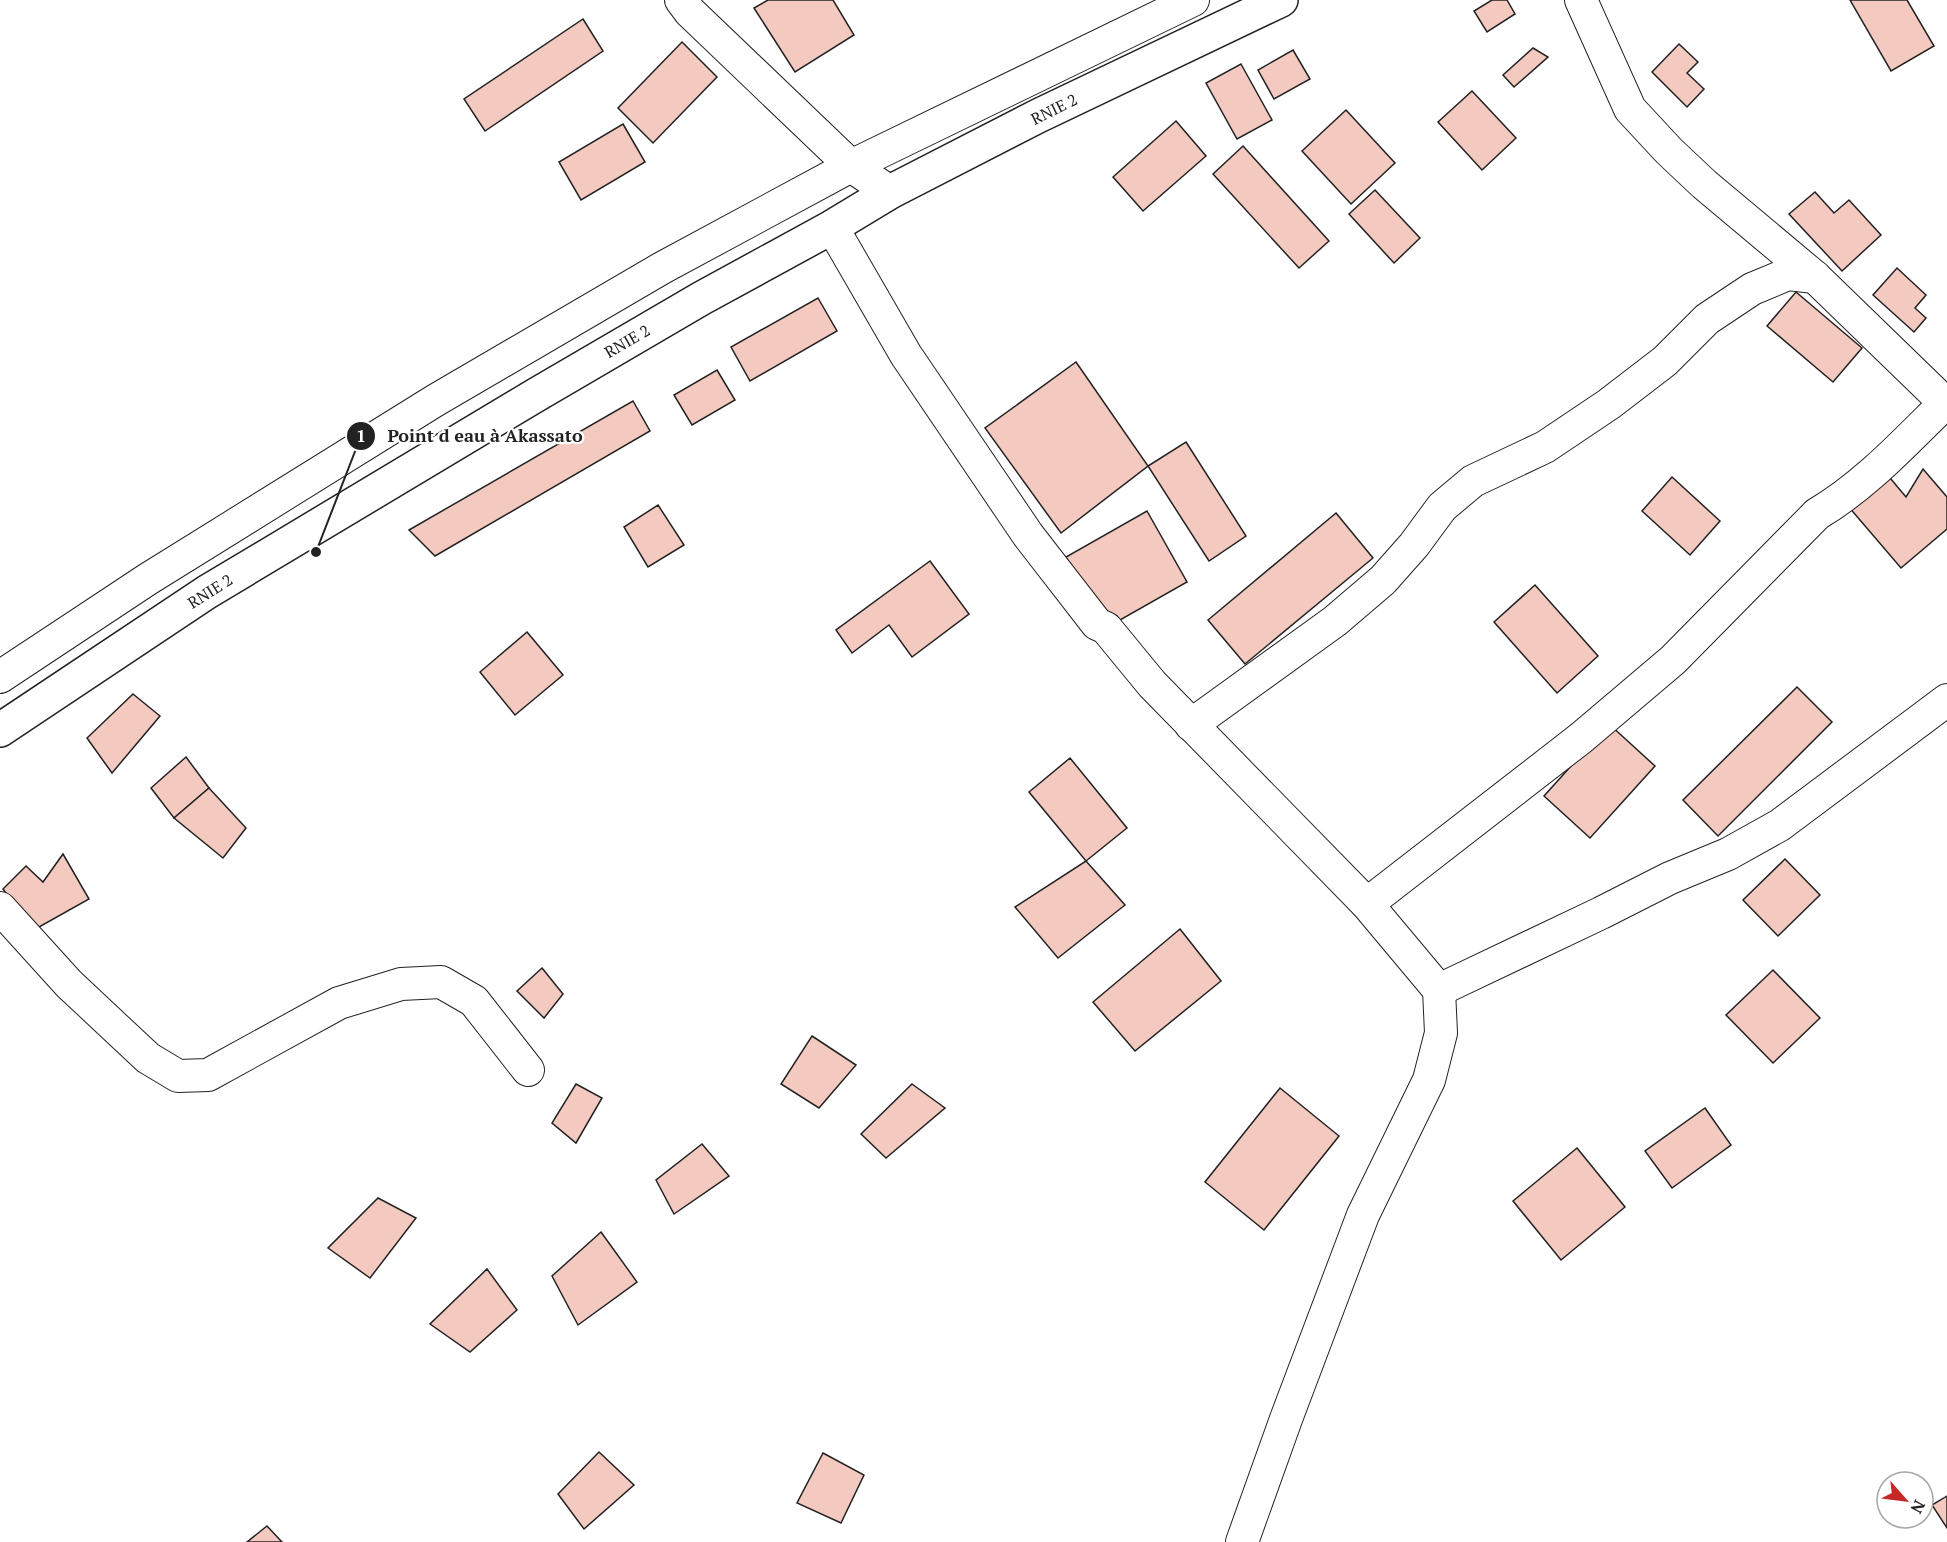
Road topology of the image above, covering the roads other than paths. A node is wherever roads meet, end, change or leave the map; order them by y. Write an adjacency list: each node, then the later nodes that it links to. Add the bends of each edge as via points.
1 (681, 0): 5 (street)
2 (1193, 0): 5 (street)
3 (1281, 0): 6 (highway, RNIE 2 / RNIE 2)
4 (1581, 0): 8 (street, via 1630,109 1704,184)
5 (851, 166): 6 (street); 10 (street, via 662,268 436,400 148,579)
6 (890, 192): 7 (highway, RNIE 2 / RNIE 2)
7 (832, 227): 12 (street, via 906,355 1028,535 1097,624 1106,628); 13 (highway, RNIE 2 / RNIE 2, via 546,389 207,592)
8 (1815, 277): 9 (street); 12 (street, via 1788,274 1752,289 1707,319 1665,362 1609,404 1545,447 1473,481 1442,507 1383,580 1335,621)
9 (1946, 404): 14 (street, via 1842,499 1817,514 1673,660 1581,738)
10 (0, 677)
11 (1947, 700): 16 (street, via 1780,825 1728,854)
12 (1191, 725): 14 (street)
13 (0, 730)
14 (1367, 904): 16 (street)
15 (0, 908): 17 (street, via 69,984 148,1058 178,1076 208,1075 339,1003 401,984 441,982 474,1001)
16 (1439, 990): 18 (street, via 1442,1033 1429,1080 1363,1215)
17 (528, 1070)
18 (1242, 1542)

